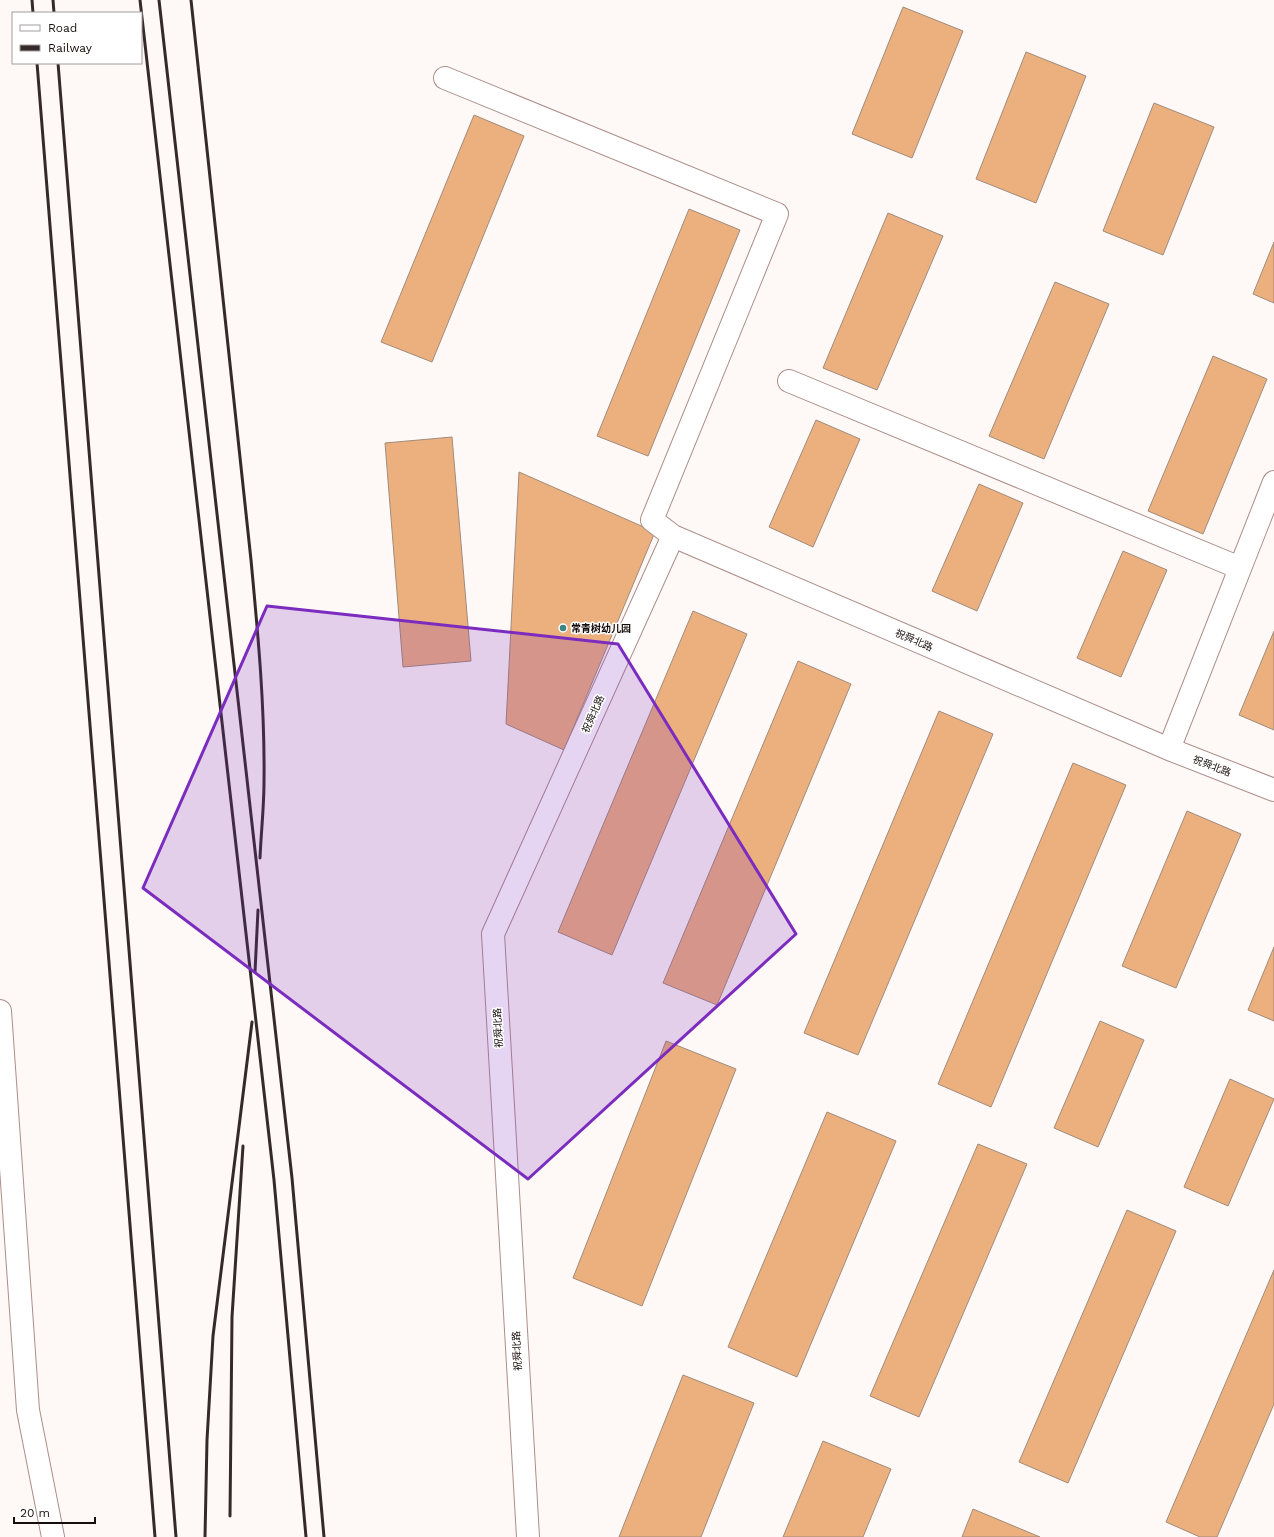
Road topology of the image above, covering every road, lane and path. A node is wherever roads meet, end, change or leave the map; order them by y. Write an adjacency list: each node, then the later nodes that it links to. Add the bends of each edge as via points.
1 (445, 78): 4 (street, via 777,214 652,520)
2 (789, 381): 5 (street)
3 (1274, 482): 5 (street)
4 (674, 536): 6 (street, 祝舜北路); 10 (street, 祝舜北路, via 493,934)
5 (1240, 568): 6 (street)
6 (1169, 749): 7 (street, 祝舜北路)
7 (1274, 790)
8 (0, 1011): 9 (street, via 28,1410)
9 (52, 1537)
10 (528, 1537)

